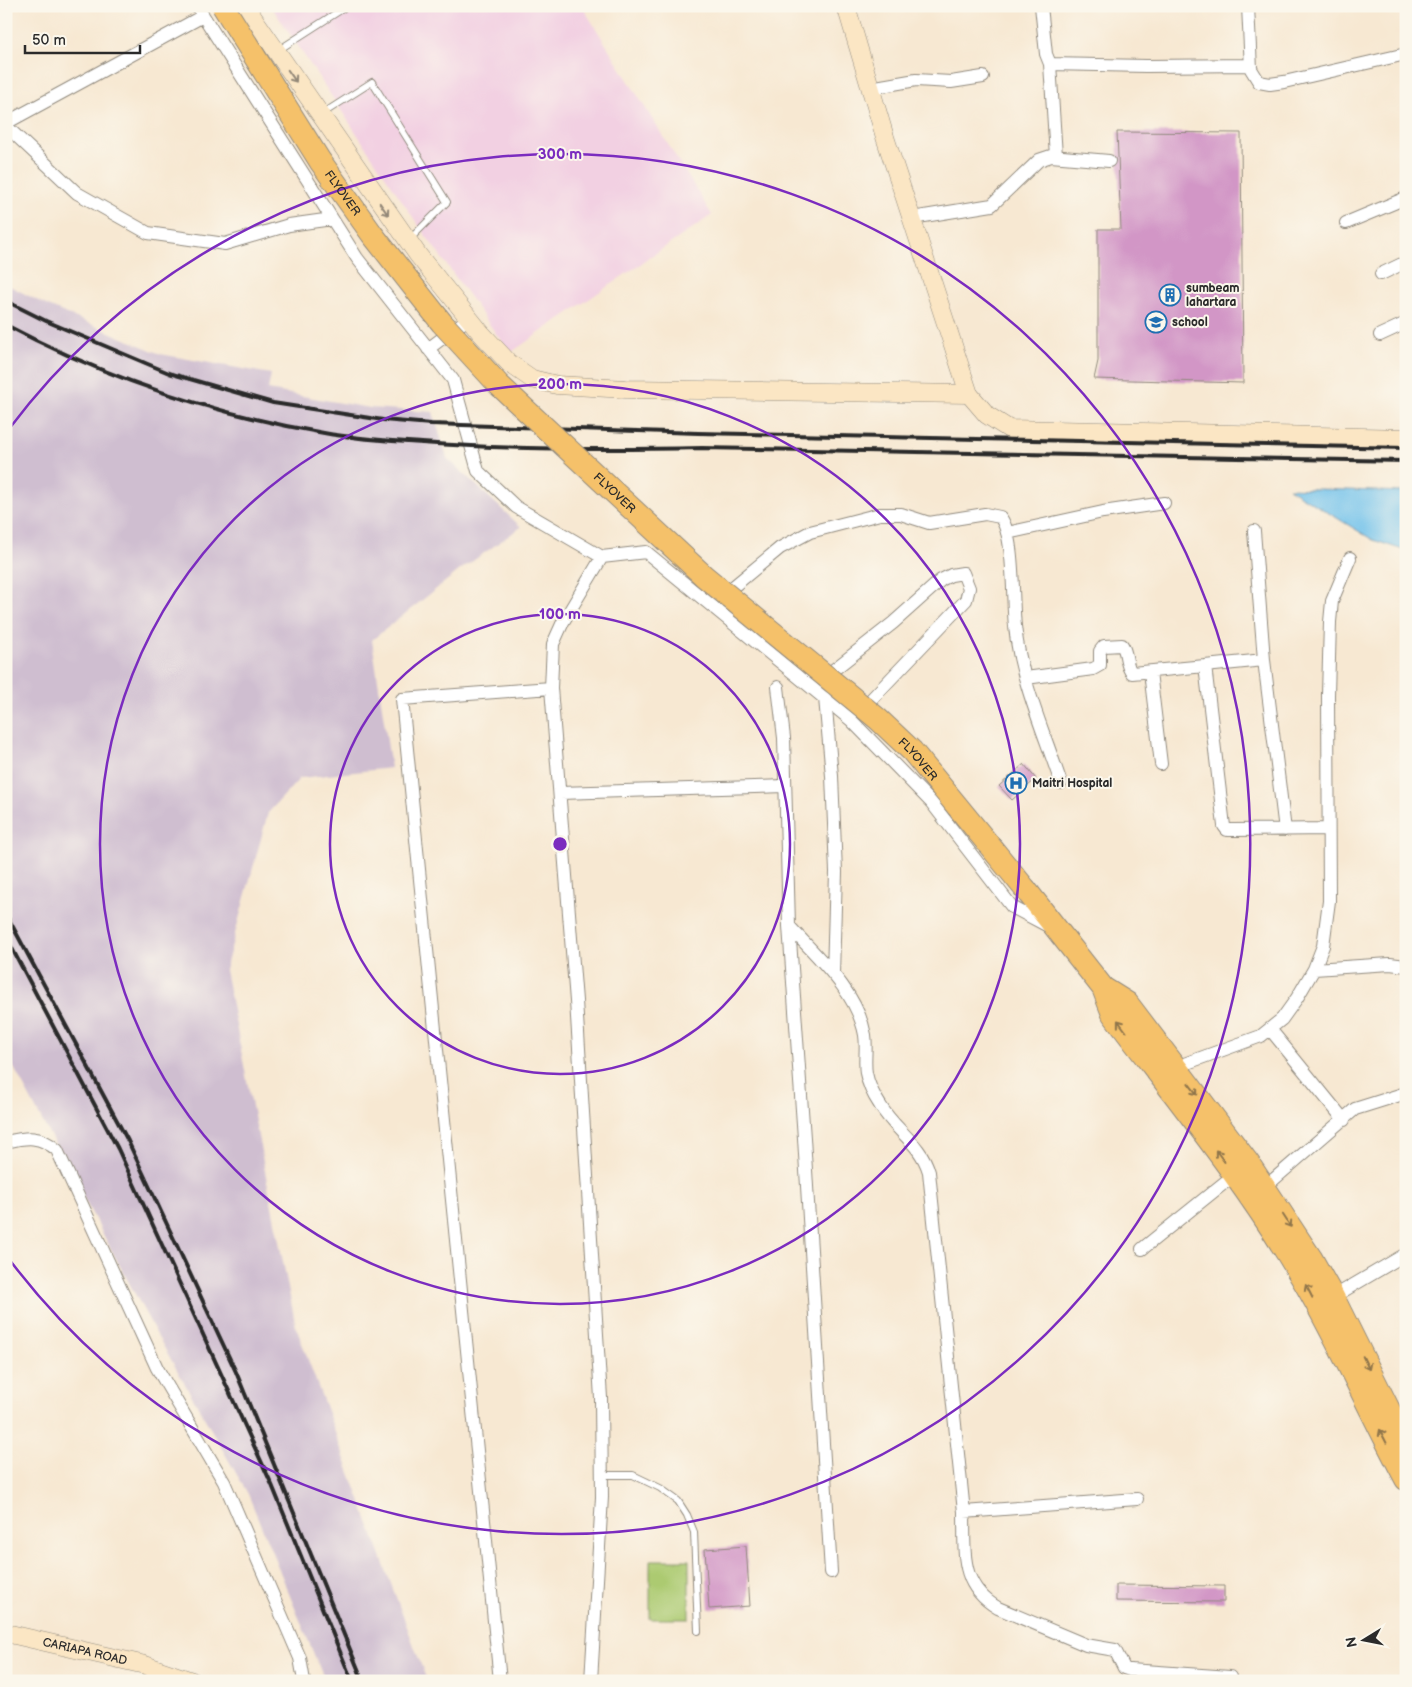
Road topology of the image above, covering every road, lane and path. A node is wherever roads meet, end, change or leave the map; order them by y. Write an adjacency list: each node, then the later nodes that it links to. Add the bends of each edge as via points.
1 (223, 6): 53 (highway, FLYOVER, bridge, via 320,161 442,323 499,385 704,576 878,719 912,751)
2 (245, 6): 8 (street)
3 (347, 6): 8 (lane)
4 (846, 6): 13 (street)
5 (1041, 6): 10 (street)
6 (1248, 6): 11 (street)
7 (200, 11): 15 (street); 20 (street)
8 (276, 52): 14 (street, one-way to 14)
9 (1406, 54): 11 (street, via 1270,84 1259,82)
10 (1050, 64): 11 (street); 16 (street)
11 (1250, 65)
12 (983, 77): 13 (street, via 951,82 916,80)
13 (870, 88): 19 (street)
14 (319, 116): 22 (street, one-way to 22); 22 (lane, via 372,82 447,202)
15 (6, 124): 20 (street, via 77,193 148,233 225,244 289,224)
16 (1056, 156): 17 (street); 19 (street, via 1039,160 992,204)
17 (1109, 161)
18 (1406, 198): 21 (street)
19 (912, 218): 29 (street)
20 (332, 219): 28 (street, via 357,258)
21 (1346, 223)
22 (413, 248): 25 (street)
23 (1406, 262): 24 (street)
24 (1381, 274)
25 (469, 318): 28 (street); 29 (street, via 509,363 532,379 557,385)
26 (1406, 323): 27 (street)
27 (1380, 335)
28 (428, 349): 34 (street, via 453,380 478,471 516,507)
29 (969, 394): 30 (street, via 987,415 1010,429)
30 (1406, 438)
31 (1164, 503): 33 (street)
32 (1254, 531): 37 (street)
33 (1007, 533): 36 (street, via 1004,522 994,514 929,523 900,514 880,514 794,539); 40 (street, via 1015,628)
34 (602, 556): 36 (street, via 646,552); 43 (street, via 553,644)
35 (1350, 558): 50 (street, via 1332,601 1330,622)
36 (710, 606): 42 (street)
37 (1264, 660): 38 (street); 51 (street)
38 (1205, 666): 39 (street); 51 (street, via 1224,826 1227,830)
39 (1150, 672): 40 (street, via 1132,673 1122,645 1104,646 1100,651 1100,665 1093,669); 46 (street)
40 (1026, 678): 47 (street)
41 (778, 687): 48 (street)
42 (812, 687): 44 (street); 45 (street, via 941,580 965,574 970,591 966,600)
43 (551, 688): 49 (street); 80 (street, via 402,699)
44 (825, 698): 45 (street); 56 (street, via 836,872)
45 (852, 720): 53 (street, via 931,802 1012,907)
46 (1161, 764)
47 (1062, 782)
48 (785, 786): 49 (street); 52 (street)
49 (560, 793): 69 (street, via 601,1398)
50 (1328, 829): 51 (street); 55 (street, via 1329,901 1323,946)
51 (1285, 830)
52 (788, 926): 56 (street); 73 (street)
53 (1059, 932): 57 (highway, FLYOVER)
54 (1406, 966): 55 (street, via 1390,964)
55 (1314, 969): 58 (street, via 1282,1019)
56 (833, 974): 72 (street, via 859,1018 865,1035 866,1074 872,1092 881,1108 926,1158)
57 (1103, 988): 59 (highway, via 1127,1003); 63 (highway, one-way to 57, via 1113,1014)
58 (1270, 1029): 59 (street, via 1261,1036); 61 (street)
59 (1176, 1067): 64 (highway, one-way to 64)
60 (1406, 1094): 61 (street, via 1355,1109)
61 (1344, 1120): 64 (street)
62 (6, 1142): 79 (street, via 37,1137 57,1150 157,1368 224,1482 300,1658)
63 (1234, 1175): 65 (street); 70 (highway, one-way to 63, via 1302,1278)
64 (1265, 1187): 67 (highway, one-way to 67)
65 (1142, 1249)
66 (1406, 1254): 67 (street)
67 (1334, 1297): 68 (highway, one-way to 68)
68 (1406, 1444)
69 (602, 1475): 74 (lane, via 633,1475 678,1501 687,1515 694,1532); 81 (street)
70 (1406, 1479)
71 (1137, 1499): 72 (street)
72 (964, 1512): 76 (street, via 968,1575 985,1600 1086,1644 1111,1648 1124,1668)
73 (831, 1572)
74 (698, 1631)
75 (6, 1632): 78 (street, CARIAPA ROAD, via 145,1665)
76 (1145, 1676): 77 (street)
77 (1230, 1677)
78 (192, 1681)
79 (304, 1681)
80 (500, 1681)
81 (591, 1681)

